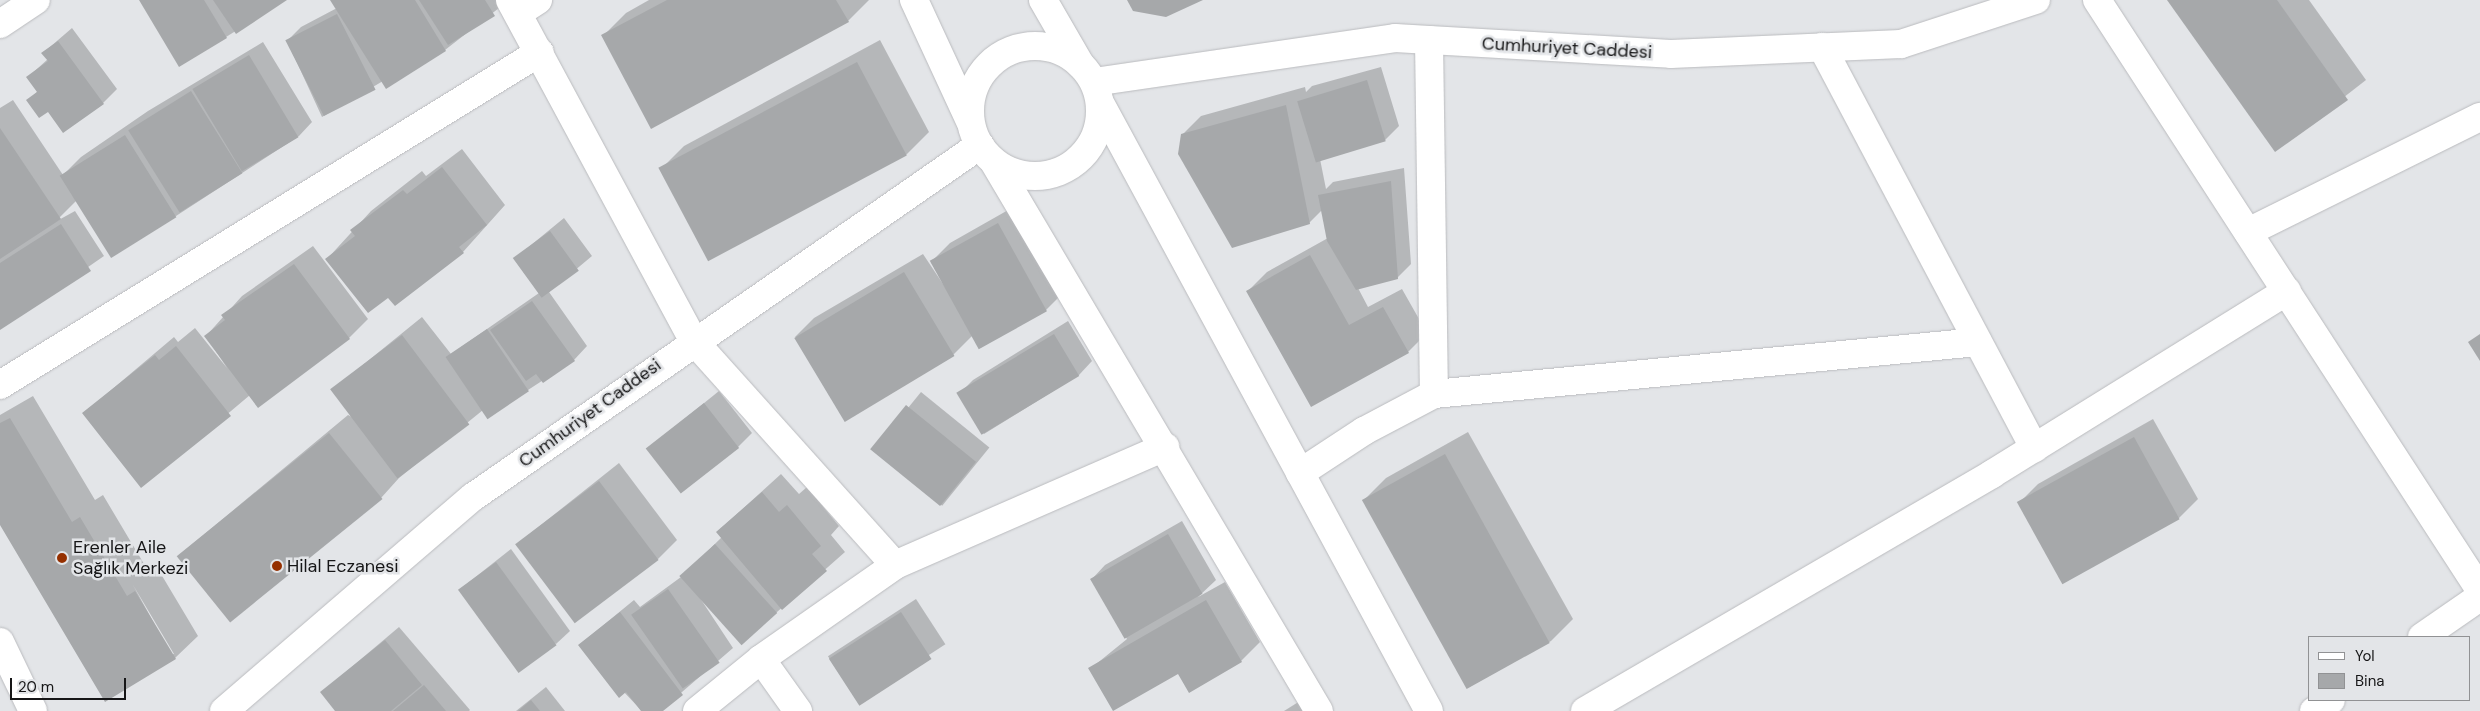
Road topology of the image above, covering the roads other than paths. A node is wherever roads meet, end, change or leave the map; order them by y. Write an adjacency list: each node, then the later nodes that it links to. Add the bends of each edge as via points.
1 (36, 0): 7 (street)
2 (914, 0): 13 (street)
3 (1043, 0): 11 (street)
4 (2036, 0): 9 (street, Cumhuriyet Caddesi, via 1901,44)
5 (2097, 0): 14 (street)
6 (522, 4): 10 (street)
7 (0, 24)
8 (1429, 40): 9 (street, Cumhuriyet Caddesi, via 1671,54); 11 (street, Cumhuriyet Caddesi, via 1395,38); 19 (street)
9 (1822, 47): 17 (street)
10 (540, 52): 16 (street); 18 (street)
11 (1092, 83): 13 (street, via 1100,126 1091,146 1076,163 1056,174 1035,177 1013,173); 13 (street, via 1049,47 1021,48 996,59 974,88); 22 (street)
12 (2478, 122): 14 (street)
13 (982, 144): 16 (street, Cumhuriyet Caddesi); 20 (street)
14 (2248, 232): 15 (street)
15 (2287, 292): 21 (street); 24 (street)
16 (694, 340): 23 (street); 30 (street, Cumhuriyet Caddesi, via 473,497)
17 (1978, 342): 19 (street); 21 (street)
18 (0, 385)
19 (1434, 394): 22 (street, via 1364,431)
20 (1165, 447): 23 (street); 34 (street)
21 (2034, 448): 36 (street)
22 (1300, 473): 35 (street)
23 (895, 566): 28 (street)
24 (2476, 576)
25 (2480, 597): 26 (street)
26 (2423, 636)
27 (0, 642): 31 (street)
28 (761, 659): 32 (street); 33 (street)
29 (2329, 701): 37 (street)
30 (236, 708)
31 (33, 711)
32 (697, 711)
33 (798, 711)
34 (1319, 711)
35 (1429, 711)
36 (1585, 711)
37 (2314, 711)

